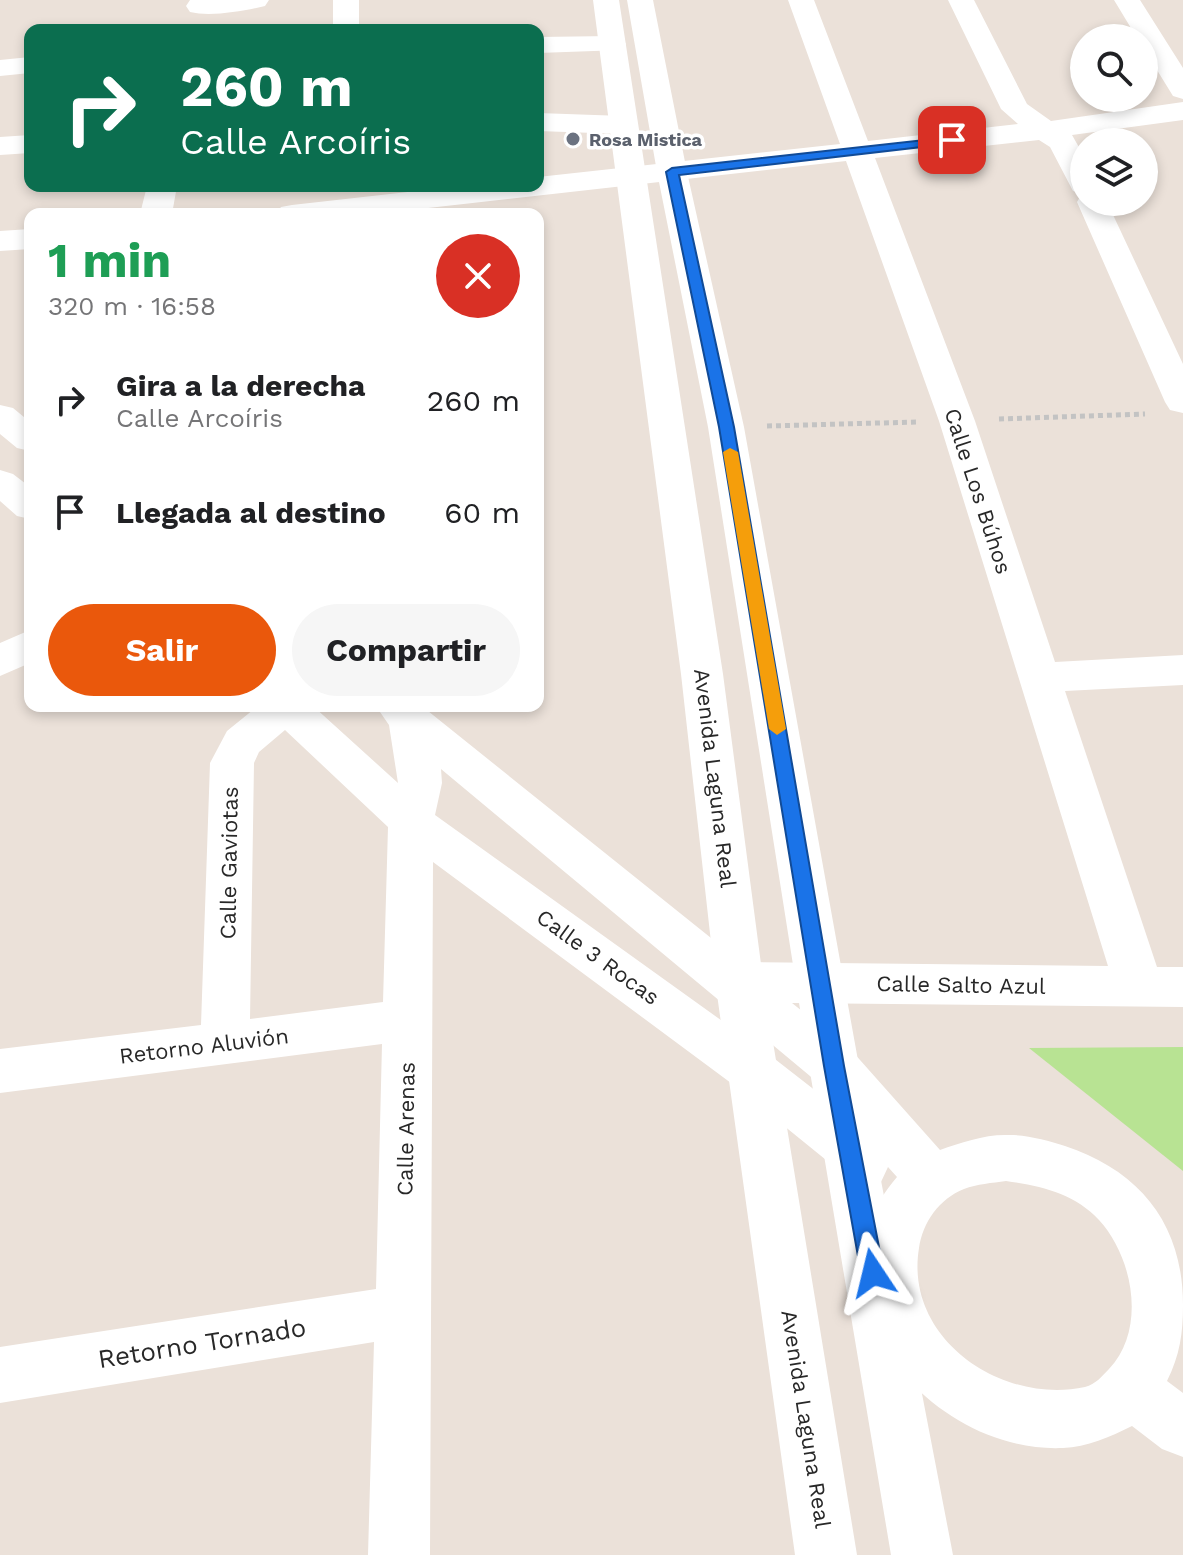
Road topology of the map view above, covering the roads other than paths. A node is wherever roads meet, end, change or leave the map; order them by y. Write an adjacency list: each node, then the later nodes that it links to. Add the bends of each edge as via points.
1 (256, 0): 8 (street)
2 (346, 0): 9 (street)
3 (606, 0): 10 (street, Avenida Laguna Real)
4 (640, 0): 23 (street, Avenida Laguna Real)
5 (801, 0): 21 (street, Calle Los Búhos)
6 (961, 0): 18 (street, via 1015,109)
7 (1127, 0): 14 (street)
8 (197, 12)
9 (346, 24)
10 (612, 44): 11 (street); 17 (street, Avenida Laguna Real)
11 (544, 45)
12 (24, 66): 13 (street)
13 (0, 68)
14 (1183, 90)
15 (1183, 111): 18 (street)
16 (544, 122): 17 (street)
17 (623, 125): 23 (street, Avenida Laguna Real)
18 (1046, 130): 21 (street); 22 (street, via 1062,142)
19 (24, 144): 20 (street)
20 (0, 146)
21 (858, 151): 23 (street); 40 (street, Calle Los Búhos, via 957,421)
22 (1070, 158)
23 (651, 174): 24 (street); 46 (street, Avenida Laguna Real); 47 (street, Avenida Laguna Real, via 726,427)
24 (544, 189)
25 (524, 192): 27 (street)
26 (345, 197): 27 (street); 28 (street)
27 (419, 207)
28 (311, 208)
29 (1098, 216): 32 (street)
30 (24, 239): 31 (street)
31 (0, 241)
32 (1183, 402)
33 (0, 416): 34 (street)
34 (24, 435)
35 (0, 482): 36 (street)
36 (24, 502)
37 (24, 648): 38 (street)
38 (0, 662)
39 (1183, 670): 40 (street)
40 (1039, 678): 48 (street, Calle Los Búhos)
41 (280, 712): 50 (street, Calle Gaviotas, via 242,742 232,763)
42 (293, 712): 45 (street, Calle 3 Rocas)
43 (403, 712): 45 (street, Calle Arenas, via 417,743 419,765)
44 (406, 712): 46 (street)
45 (411, 821): 49 (street, Calle Arenas); 53 (street, Calle 3 Rocas)
46 (740, 984): 47 (street, Calle Salto Azul); 51 (street); 53 (street, Avenida Laguna Real)
47 (820, 984): 48 (street, Calle Salto Azul); 51 (street, Avenida Laguna Real)
48 (1161, 987)
49 (408, 1020): 50 (street, Retorno Aluvión); 56 (street, Calle Arenas)
50 (225, 1043): 52 (street, Retorno Aluvión)
51 (834, 1066): 54 (street, Avenida Laguna Real); 55 (street)
52 (0, 1071)
53 (753, 1071): 54 (street, Calle 3 Rocas); 62 (street, Avenida Laguna Real)
54 (850, 1148): 55 (street, Calle 3 Rocas); 63 (street, Avenida Laguna Real)
55 (915, 1199): 57 (street, via 967,1163 1006,1158 1048,1164 1089,1181 1124,1207 1152,1242 1168,1281); 59 (street, via 887,1253 889,1293 904,1332 931,1367 968,1397 1011,1414 1057,1420 1099,1413)
56 (403, 1311): 58 (street, Retorno Tornado); 61 (street, Calle Arenas)
57 (1177, 1327): 59 (street)
58 (0, 1375)
59 (1135, 1393): 60 (street)
60 (1183, 1428)
61 (399, 1555)
62 (826, 1555)
63 (922, 1555)

